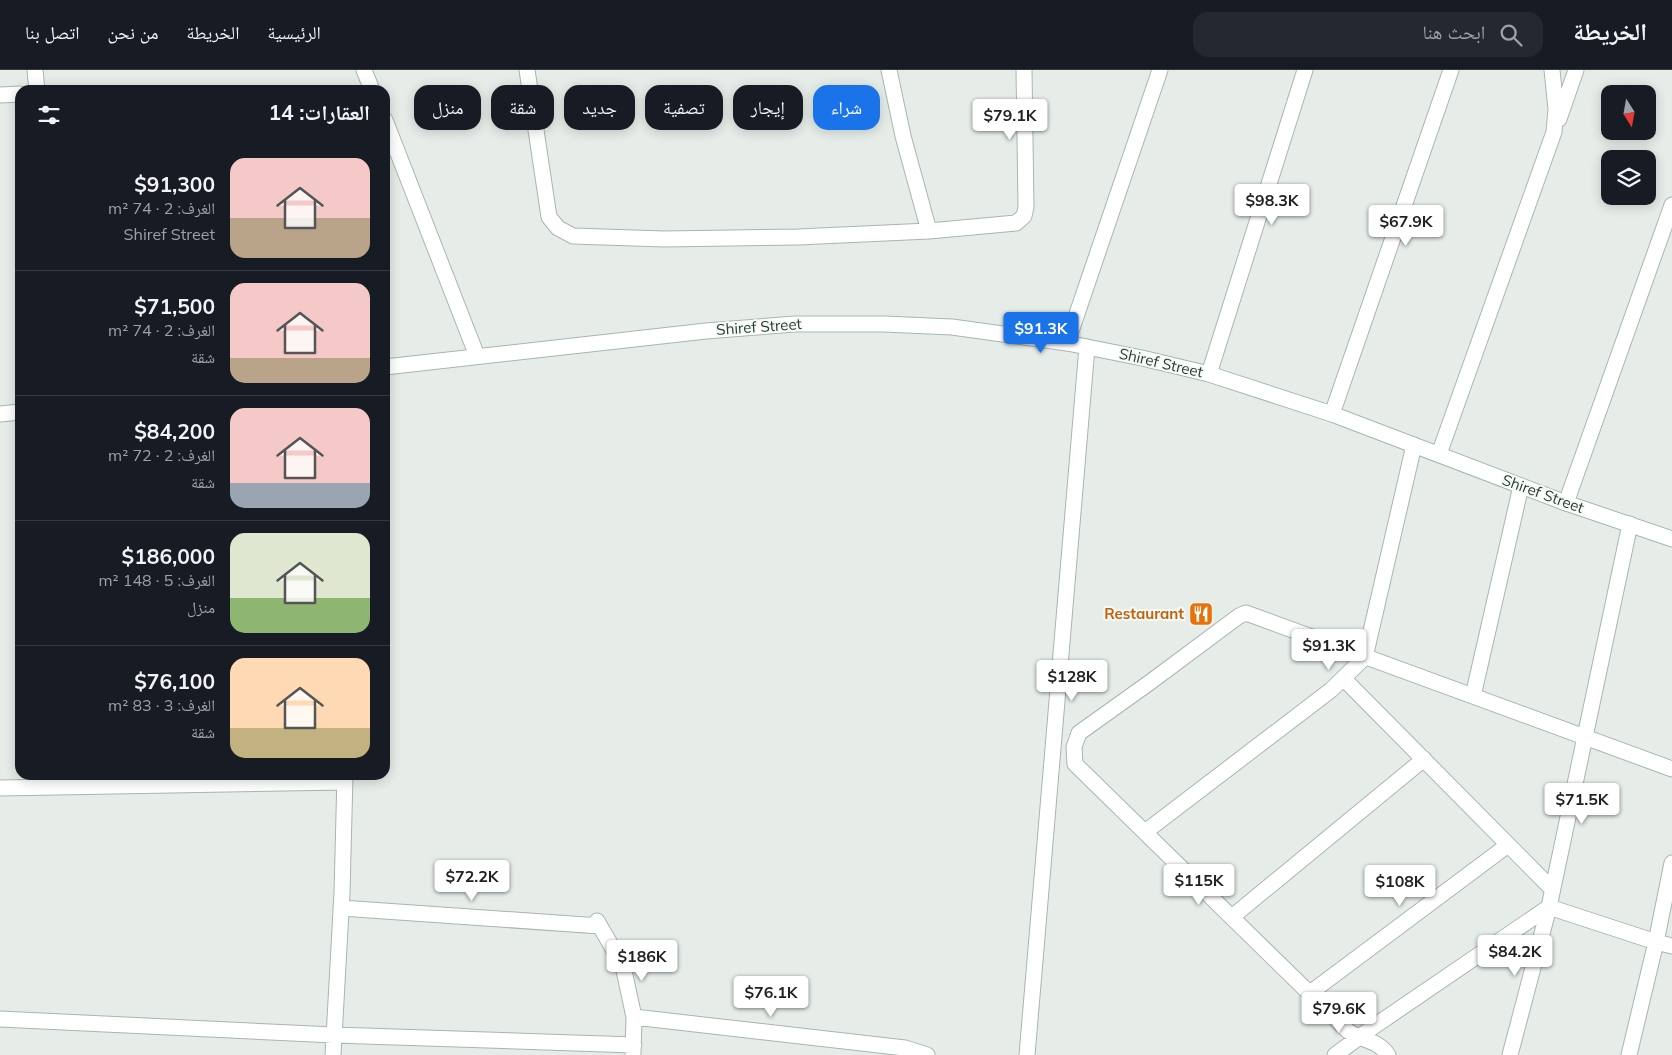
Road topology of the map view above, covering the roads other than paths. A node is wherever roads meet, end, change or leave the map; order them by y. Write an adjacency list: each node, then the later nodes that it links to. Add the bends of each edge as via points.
1 (34, 70): 11 (street)
2 (364, 70): 12 (street)
3 (527, 70): 18 (street, via 549,216 558,228 573,236 664,239)
4 (889, 70): 18 (street, via 902,136)
5 (1024, 70): 18 (street, via 1024,216 1016,223)
6 (1160, 70): 19 (street)
7 (1305, 70): 23 (street)
8 (1451, 70): 26 (street)
9 (1552, 70): 15 (street, via 1556,109)
10 (1576, 70): 15 (street)
11 (36, 85)
12 (370, 85)
13 (15, 94): 14 (street)
14 (0, 95)
15 (1554, 132): 28 (street)
16 (390, 133): 21 (street)
17 (1672, 205): 30 (street)
18 (929, 231)
19 (1067, 343): 20 (street, Shiref Street); 21 (street, Shiref Street, via 952,328 795,324)
20 (1087, 347): 23 (street, Shiref Street); 60 (street)
21 (477, 356): 22 (street, Shiref Street)
22 (390, 366)
23 (1210, 374): 26 (street, Shiref Street)
24 (15, 412): 25 (street)
25 (0, 414)
26 (1332, 414): 27 (street, Shiref Street)
27 (1414, 445): 28 (street, Shiref Street); 33 (street)
28 (1439, 454): 29 (street, Shiref Street)
29 (1521, 486): 30 (street, Shiref Street); 35 (street)
30 (1566, 503): 31 (street, Shiref Street)
31 (1630, 524): 32 (street, Shiref Street); 36 (street)
32 (1672, 539)
33 (1365, 657): 34 (street); 35 (street); 42 (street, via 1244,613 1079,734 1074,748 1074,764)
34 (1343, 678): 37 (street); 42 (street)
35 (1473, 696): 36 (street)
36 (1586, 738): 38 (street); 45 (street)
37 (1424, 759): 43 (street); 48 (street)
38 (1672, 769)
39 (306, 780): 41 (street)
40 (344, 780): 47 (street)
41 (0, 788)
42 (1145, 832): 48 (street)
43 (1508, 845): 45 (street); 51 (street)
44 (1672, 863): 49 (street)
45 (1552, 889): 46 (street)
46 (1549, 907): 49 (street); 55 (street); 63 (street)
47 (341, 908): 52 (street, via 598,923 623,966); 54 (street)
48 (1232, 917): 51 (street)
49 (1656, 942): 50 (street); 64 (street)
50 (1672, 946)
51 (1310, 993): 55 (street, via 1348,1031)
52 (634, 1017): 56 (street); 57 (street)
53 (0, 1018): 54 (street)
54 (334, 1035): 56 (street); 58 (street)
55 (1361, 1036): 61 (street); 62 (street, via 1377,1044)
56 (634, 1050)
57 (905, 1052): 59 (street)
58 (333, 1055)
59 (927, 1055)
60 (1027, 1055)
61 (1335, 1055)
62 (1388, 1055)
63 (1510, 1055)
64 (1628, 1055)

